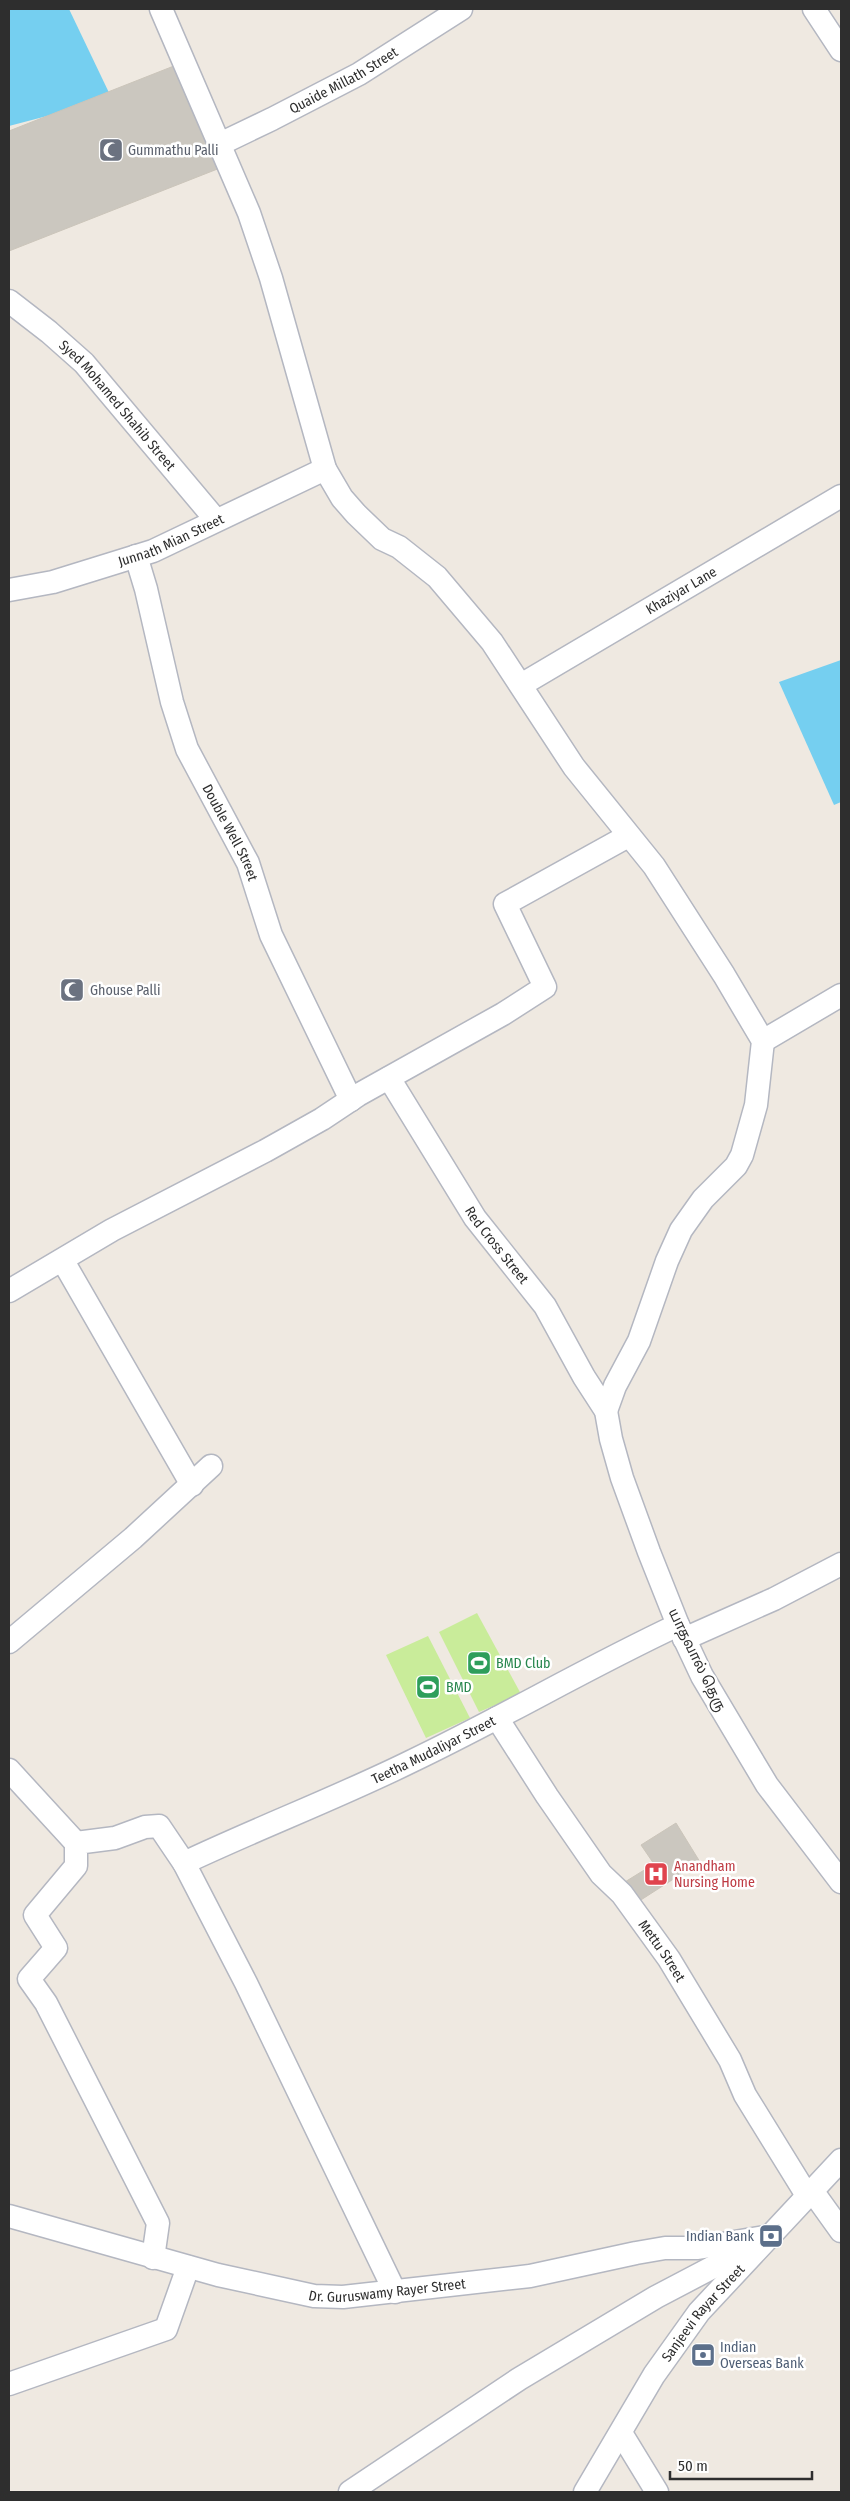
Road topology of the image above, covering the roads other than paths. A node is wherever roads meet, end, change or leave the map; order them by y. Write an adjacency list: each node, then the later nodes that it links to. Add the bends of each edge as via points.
1 (161, 9): 5 (street)
2 (461, 9): 5 (street, Quaide Millath Street, via 358,74 272,119)
3 (814, 9): 4 (street)
4 (841, 50)
5 (219, 141): 7 (street, via 271,278)
6 (9, 301): 9 (street, Syed Mohamed Shahib Street, via 84,364)
7 (324, 468): 9 (street, Junnath Mian Street); 12 (street, via 356,514 382,539 399,547 431,572 450,592 492,642)
8 (841, 496): 12 (street, Khaziyar Lane)
9 (216, 520): 10 (street, Junnath Mian Street)
10 (136, 556): 11 (street, Junnath Mian Street, via 53,582); 17 (street, Double Well Street, via 187,749 244,854 271,936)
11 (9, 590)
12 (521, 685): 13 (street, via 574,767)
13 (628, 836): 15 (street, via 654,866); 16 (street, via 505,904 545,987)
14 (841, 995): 15 (street)
15 (763, 1041): 20 (street, via 756,1105 742,1155 681,1230 639,1341 615,1386)
16 (389, 1078): 17 (street); 20 (street, Red Cross Street, via 475,1218 545,1306)
17 (351, 1100): 18 (street, via 265,1151 112,1230)
18 (63, 1261): 19 (street); 22 (street)
19 (9, 1292)
20 (606, 1411): 24 (street, யாதவால் தெரு, via 622,1478)
21 (211, 1466): 22 (street)
22 (192, 1485): 25 (street)
23 (841, 1564): 24 (street, Teetha Mudaliyar Street, via 774,1599)
24 (681, 1632): 26 (street, Teetha Mudaliyar Street, via 622,1651); 30 (street, யாதவால் தெரு, via 747,1754 790,1817)
25 (9, 1642)
26 (497, 1718): 29 (street, Teetha Mudaliyar Street, via 374,1780); 31 (street, Mettu Street, via 601,1874 622,1894 669,1959 730,2060 745,2095)
27 (9, 1770): 28 (street)
28 (76, 1843): 29 (street, via 115,1838 145,1827 159,1826); 35 (street, via 76,1866 35,1915 56,1948 30,1979 46,2003 158,2223)
29 (184, 1863): 37 (street, via 246,1983)
30 (841, 1882)
31 (826, 2180): 33 (street, Mettu Street); 34 (street, Sanjeevi Rayar Street)
32 (9, 2216): 35 (street, Dr. Guruswamy Rayer Street)
33 (841, 2230)
34 (771, 2236): 37 (street, Dr. Guruswamy Rayer Street, via 698,2248 665,2248 530,2276); 39 (street, Sanjeevi Rayar Street, via 699,2312 654,2375); 40 (street, via 656,2297 518,2379)
35 (153, 2258): 36 (street, Dr. Guruswamy Rayer Street)
36 (188, 2267): 37 (street, Dr. Guruswamy Rayer Street, via 314,2296); 38 (street, via 166,2328)
37 (395, 2292)
38 (9, 2384)
39 (621, 2433): 41 (street, Sanjeevi Rayar Street); 42 (street)
40 (350, 2492)
41 (585, 2492)
42 (657, 2492)

